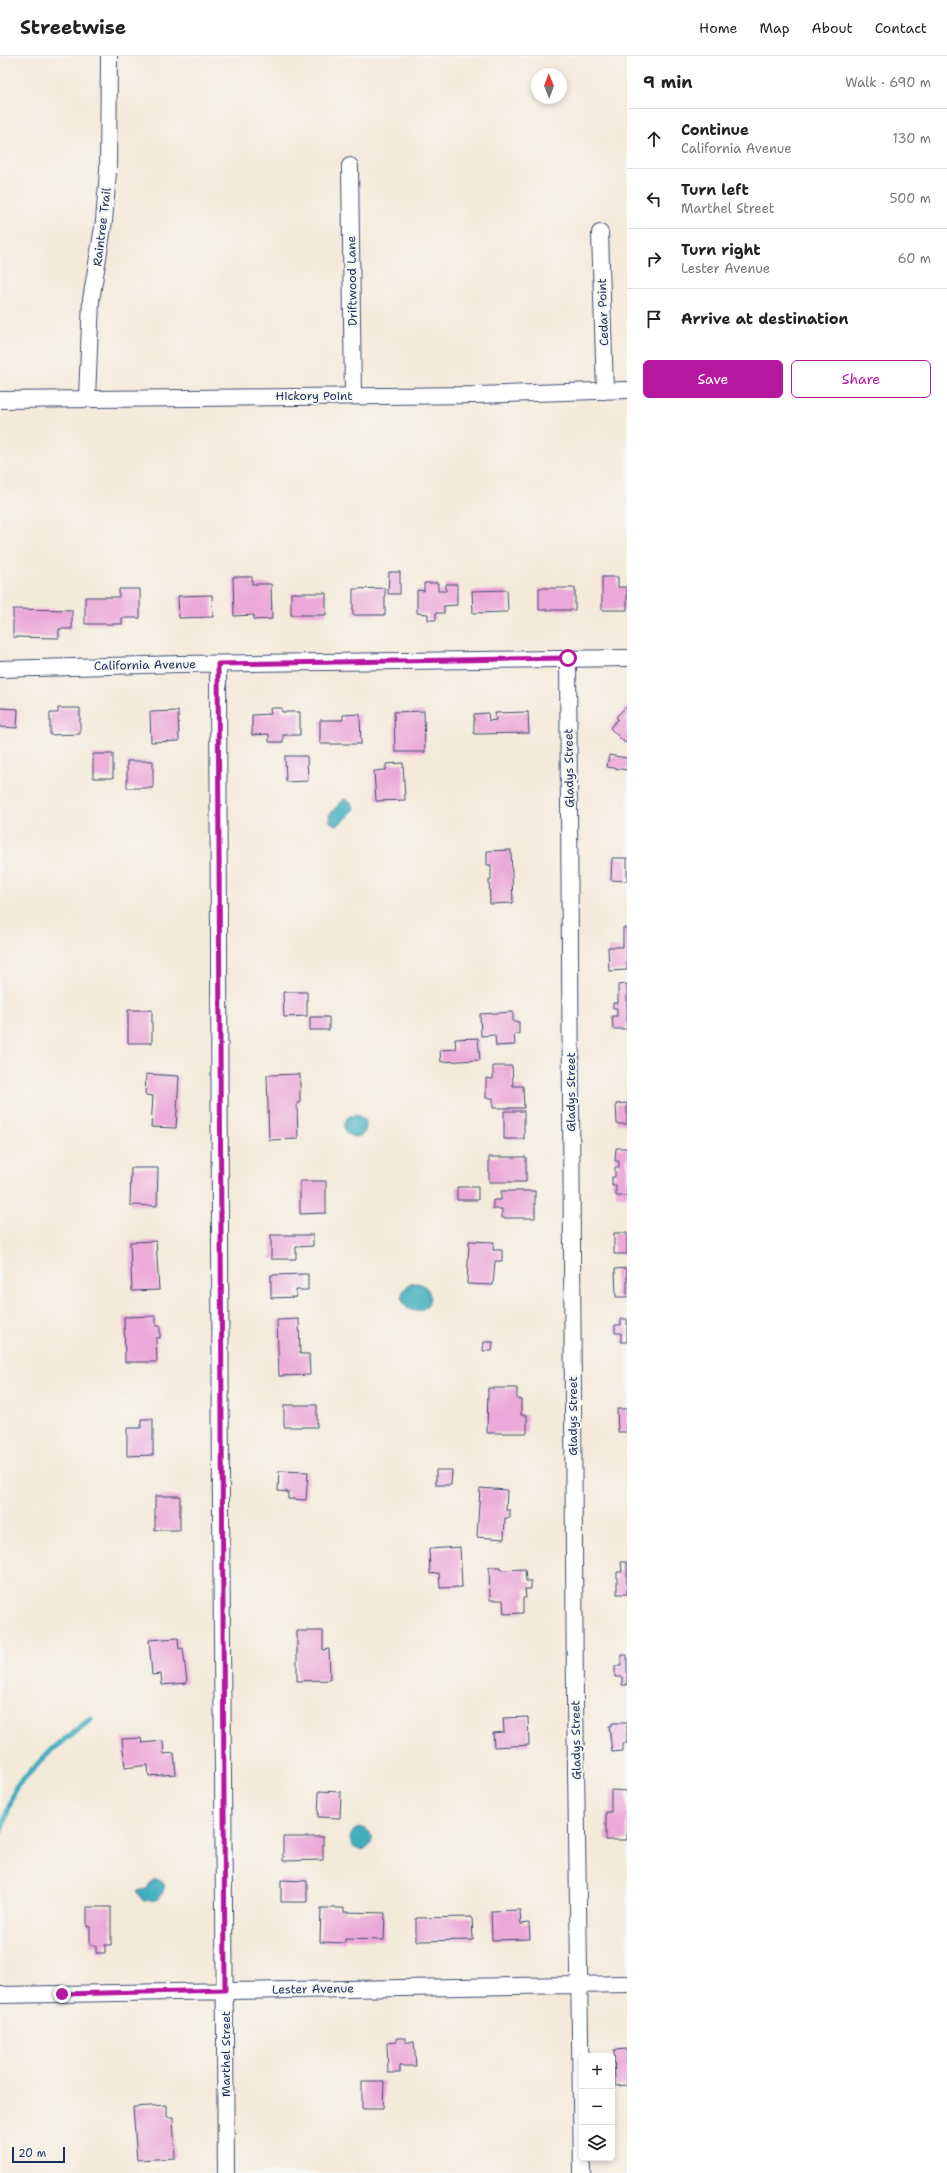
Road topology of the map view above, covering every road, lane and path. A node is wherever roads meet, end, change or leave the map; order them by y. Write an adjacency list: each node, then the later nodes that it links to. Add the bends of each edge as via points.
1 (109, 56): 7 (street, Raintree Trail, via 108,172 104,221 91,300)
2 (350, 166): 6 (street, Driftwood Lane)
3 (600, 233): 5 (street, Cedar Point)
4 (627, 390): 5 (street, Hickory Point)
5 (605, 391): 6 (street, Hickory Point)
6 (353, 396): 7 (street, Hickory Point)
7 (87, 398): 8 (street, Hickory Point)
8 (0, 400)
9 (568, 658): 10 (street, California Avenue); 11 (street, California Avenue); 14 (street, Gladys Street, via 575,1692)
10 (627, 658)
11 (218, 664): 12 (street, California Avenue); 15 (street, Marthel Street)
12 (0, 669)
13 (627, 1984): 14 (street, Lester Avenue)
14 (580, 1985): 15 (street, Lester Avenue); 18 (street, Gladys Street)
15 (225, 1990): 16 (street, Lester Avenue); 17 (street, Marthel Street)
16 (0, 1995)
17 (226, 2173)
18 (582, 2173)

